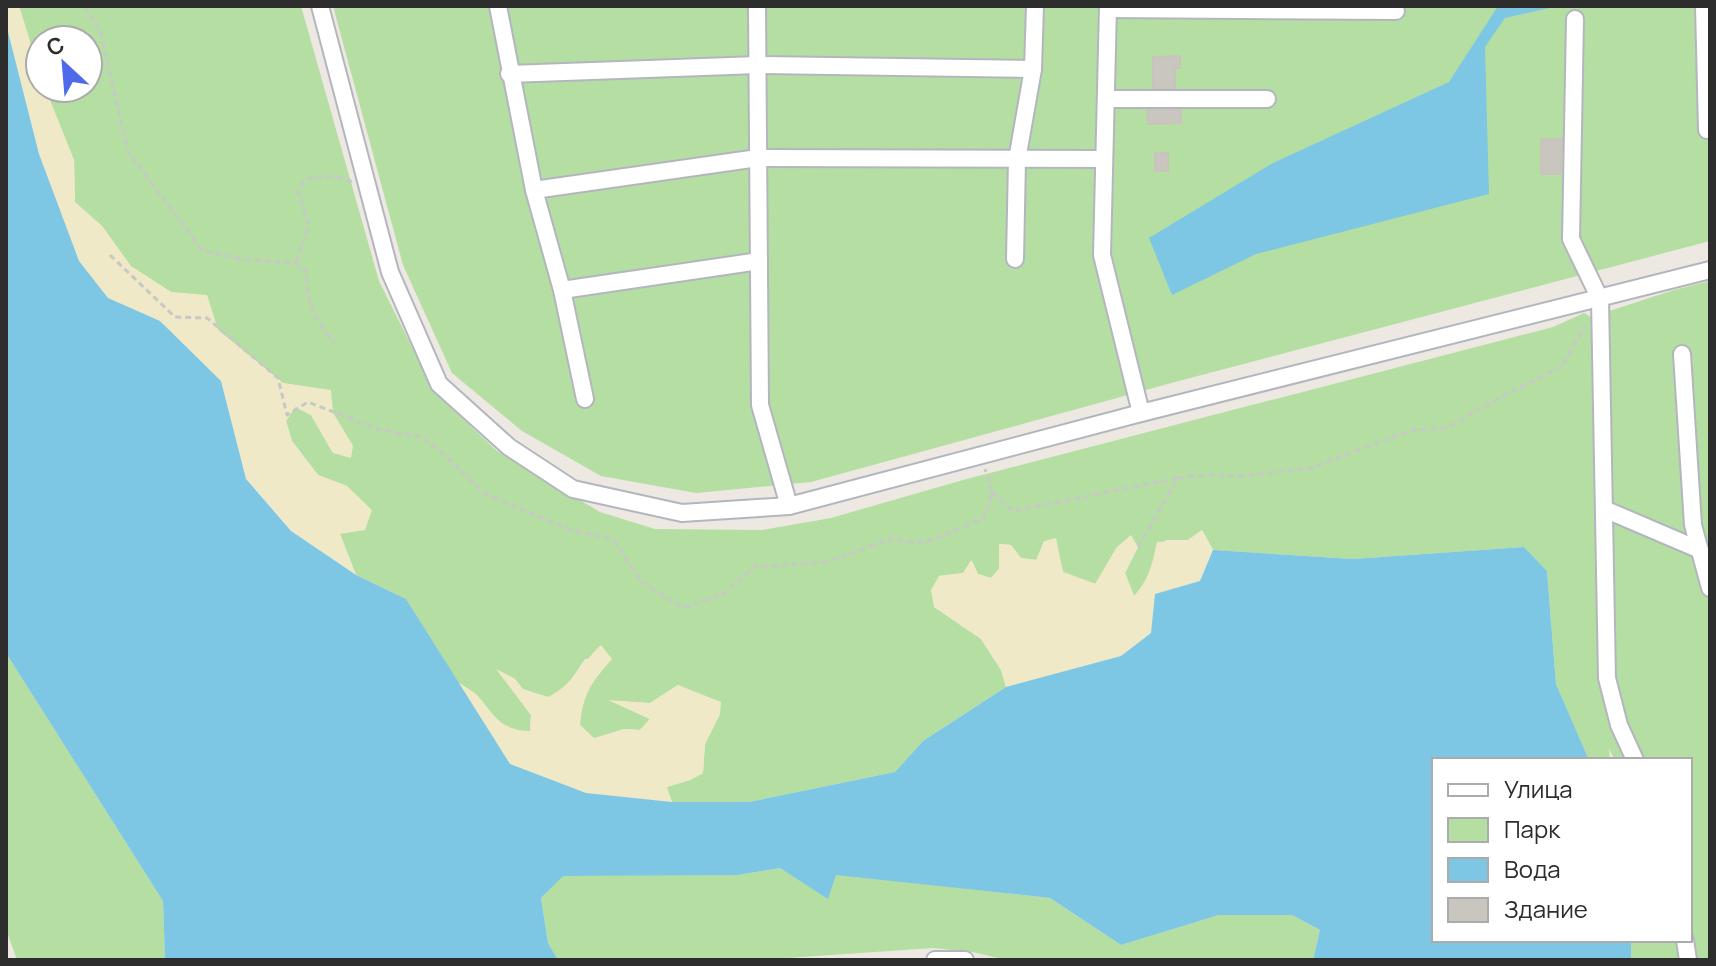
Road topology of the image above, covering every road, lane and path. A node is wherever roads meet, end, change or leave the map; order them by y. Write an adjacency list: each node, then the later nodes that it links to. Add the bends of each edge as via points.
1 (85, 6): 23 (path, via 101,34 128,152 203,251)
2 (320, 6): 20 (street)
3 (498, 6): 12 (street)
4 (757, 6): 10 (street)
5 (1035, 6): 11 (street)
6 (1704, 6): 15 (street)
7 (1108, 8): 8 (street); 13 (street)
8 (1396, 11)
9 (1575, 19): 26 (street, via 1571,239)
10 (758, 65): 11 (street); 12 (street); 16 (street)
11 (1033, 69): 18 (street)
12 (509, 74): 19 (street)
13 (1106, 99): 14 (street); 17 (street)
14 (1267, 99)
15 (1710, 129)
16 (758, 158): 18 (street); 19 (street); 22 (street)
17 (1104, 159): 18 (street); 31 (street, via 1102,255)
18 (1017, 160): 21 (street)
19 (534, 190): 25 (street)
20 (369, 192): 23 (path, via 345,178 305,180 298,191 309,226); 34 (street, via 390,272 439,384 509,447 573,489 682,513)
21 (1015, 259)
22 (759, 261): 25 (street); 34 (street, via 760,405)
23 (295, 263): 28 (path, via 307,272 305,293)
24 (1710, 270): 26 (street)
25 (562, 290): 30 (street)
26 (1600, 299): 31 (street); 35 (street)
27 (1586, 324): 32 (path, via 1561,367 1446,428 1412,430 1311,468)
28 (334, 343)
29 (1682, 354): 37 (street, via 1693,525)
30 (585, 399)
31 (1141, 413): 34 (street)
32 (1178, 478): 33 (path, via 1013,511); 36 (path)
33 (992, 493)
34 (789, 506)
35 (1604, 509): 37 (street); 39 (street, via 1607,678)
36 (1138, 547)
37 (1700, 550): 38 (street)
38 (1710, 588)
39 (1634, 758)
40 (935, 960): 41 (street)
41 (965, 960)

